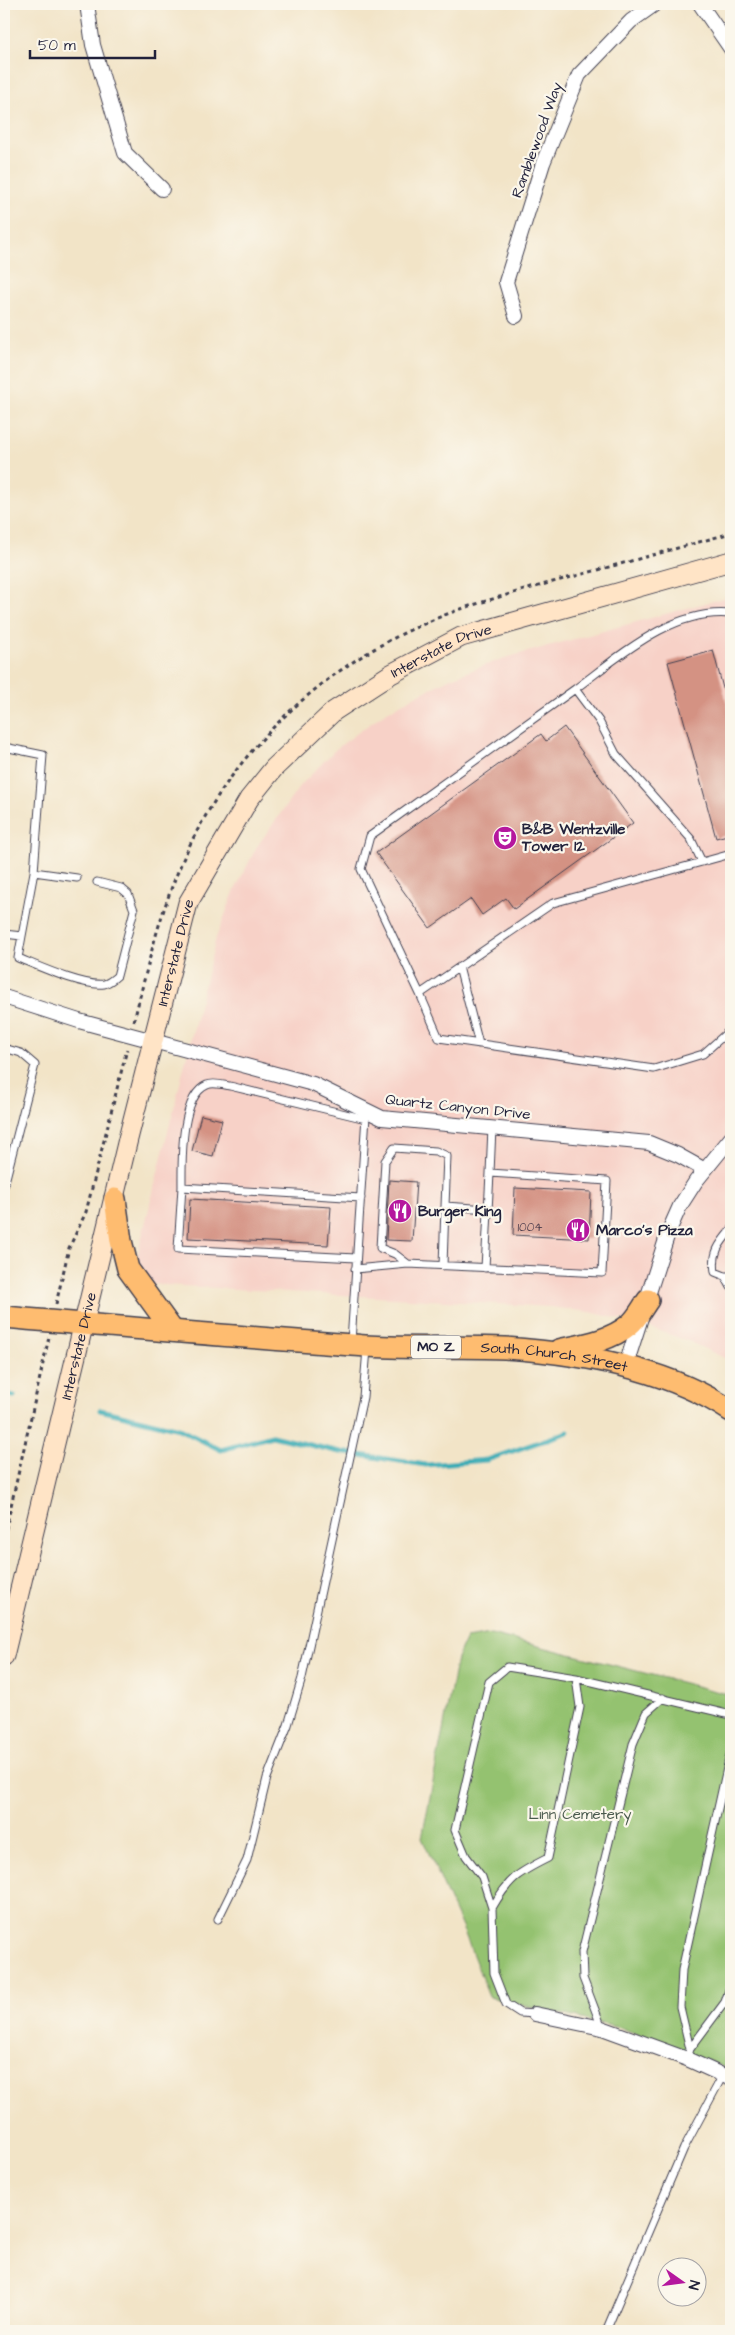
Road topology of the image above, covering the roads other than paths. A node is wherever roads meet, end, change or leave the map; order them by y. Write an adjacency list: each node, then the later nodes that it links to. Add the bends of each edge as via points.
1 (87, 4): 5 (street, via 93,45 125,153)
2 (655, 4): 6 (street, Ramblewood Way, via 630,21 579,75 543,163 506,282)
3 (700, 4): 4 (street)
4 (731, 49)
5 (162, 189)
6 (516, 316)
7 (731, 560): 22 (main road, Interstate Drive, via 461,637 391,674 334,711 274,768 248,799 188,903)
8 (731, 614): 9 (lane, via 716,612 669,624)
9 (575, 688): 12 (lane, via 599,721 616,754 690,839); 19 (lane, via 370,836 362,868)
10 (4, 747): 13 (lane, via 43,755)
11 (731, 854): 12 (lane)
12 (702, 862): 18 (lane, via 553,903)
13 (34, 872): 14 (lane); 17 (lane)
14 (77, 878)
15 (97, 882): 17 (lane, via 121,888 128,894 134,910 117,976 106,984 92,984 18,958)
16 (4, 934): 17 (lane)
17 (22, 936)
18 (459, 967): 19 (lane); 23 (lane)
19 (420, 994): 23 (lane, via 439,1038)
20 (4, 997): 22 (street, Quartz Canyon Drive)
21 (731, 1029): 23 (lane, via 703,1054 654,1069)
22 (152, 1040): 25 (street, Quartz Canyon Drive, via 313,1084); 33 (main road, Interstate Drive)
23 (479, 1044)
24 (4, 1048): 30 (lane, via 21,1053 35,1065)
25 (366, 1115): 26 (street, Quartz Canyon Drive); 31 (lane, via 208,1084 195,1093 189,1110 182,1149); 32 (lane)
26 (492, 1128): 28 (street, Quartz Canyon Drive, via 650,1143); 29 (lane)
27 (731, 1138): 28 (street)
28 (705, 1170): 44 (street, via 680,1206)
29 (490, 1173): 35 (lane); 40 (lane, via 607,1181 602,1273)
30 (4, 1186)
31 (182, 1187): 32 (lane); 37 (lane, via 178,1249)
32 (361, 1198): 37 (lane)
33 (115, 1199): 46 (main road, Interstate Drive); 47 (main road, via 128,1269)
34 (446, 1206): 35 (lane); 38 (lane, via 447,1156 436,1151 394,1148 386,1161 380,1248); 39 (lane)
35 (488, 1209): 40 (lane)
36 (731, 1230): 42 (lane, via 716,1248 714,1263 715,1272)
37 (356, 1258): 41 (lane)
38 (408, 1264): 39 (lane); 41 (lane)
39 (443, 1266): 40 (lane)
40 (485, 1268)
41 (355, 1269): 48 (lane)
42 (728, 1276): 43 (lane)
43 (731, 1287)
44 (648, 1300): 49 (main road, via 630,1325 615,1334); 50 (street)
45 (4, 1317): 46 (main road, MO Z)
46 (85, 1324): 47 (main road, MO Z); 52 (main road, Interstate Drive)
47 (173, 1330): 48 (main road, MO Z)
48 (359, 1345): 49 (main road, South Church Street / MO Z); 58 (lane, via 363,1397 302,1678 267,1778 247,1860)
49 (551, 1352): 50 (main road, South Church Street / MO Z)
50 (625, 1368): 51 (main road, South Church Street / MO Z, via 645,1371 682,1384)
51 (731, 1411)
52 (4, 1656)
53 (576, 1678): 54 (lane); 57 (lane, via 580,1707 548,1858 518,1873); 57 (lane, via 507,1667 489,1682 455,1830 466,1856 482,1876)
54 (664, 1698): 55 (lane); 61 (lane, via 646,1713 632,1744 582,1952 583,1978)
55 (731, 1715)
56 (731, 1750): 62 (lane, via 682,1970 680,2007)
57 (492, 1908): 60 (lane, via 494,1973 506,2004 520,2013)
58 (218, 1920)
59 (731, 1984): 62 (lane, via 725,2002)
60 (535, 2014): 61 (street)
61 (602, 2028): 62 (street)
62 (688, 2054): 63 (street)
63 (727, 2077): 64 (lane, via 684,2148)
64 (606, 2331)

